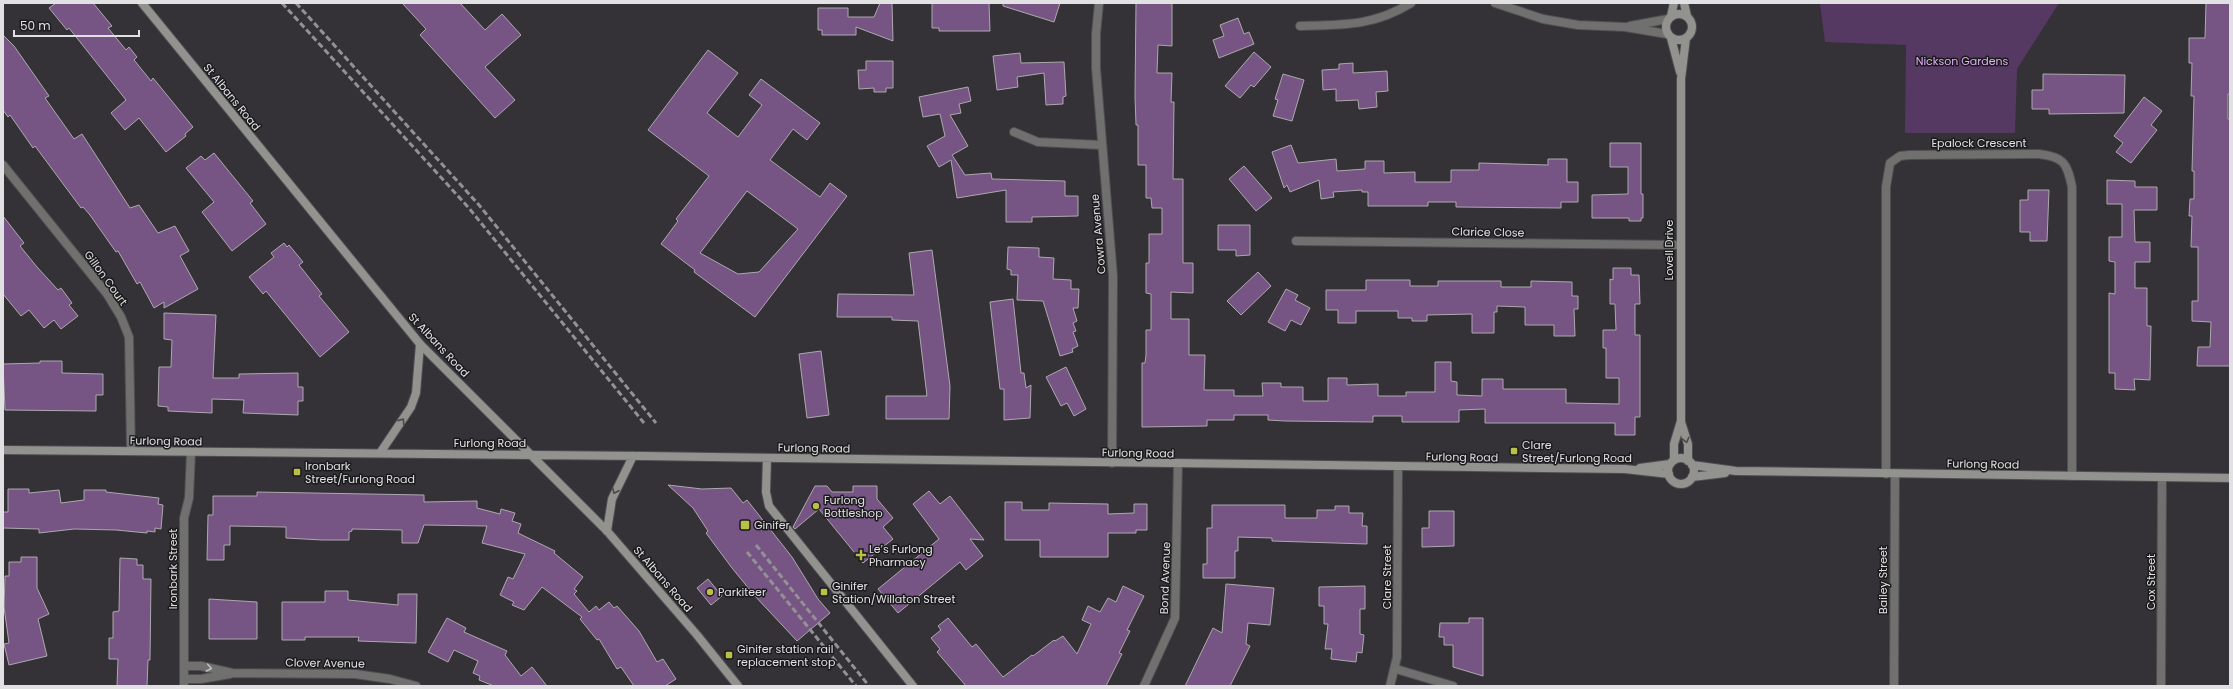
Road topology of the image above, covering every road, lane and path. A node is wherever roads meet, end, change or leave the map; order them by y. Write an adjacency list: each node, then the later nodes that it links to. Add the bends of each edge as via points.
1 (142, 3): 19 (main road, St Albans Road)
2 (1099, 3): 15 (street, Cowra Avenue, via 1096,68)
3 (1411, 3): 9 (street, via 1395,14 1374,21 1350,25)
4 (1495, 3): 10 (street, via 1543,19 1578,25)
5 (1674, 3): 8 (main road)
6 (1684, 3): 7 (main road)
7 (1687, 16): 8 (main road, via 1679,14); 12 (main road, via 1692,28)
8 (1670, 17): 10 (street); 11 (main road, via 1665,26)
9 (1300, 26)
10 (1625, 27): 11 (street)
11 (1669, 36): 12 (main road, via 1678,40); 13 (main road, Lovell Drive)
12 (1686, 38): 13 (main road, Lovell Drive)
13 (1681, 79): 18 (main road, Lovell Drive)
14 (1014, 132): 15 (street, via 1038,142)
15 (1101, 145): 29 (street, Cowra Avenue, via 1113,276)
16 (3, 165): 22 (street, Gillon Court, via 94,278 121,317 129,337)
17 (1296, 241): 18 (street, Clarice Close)
18 (1680, 245): 20 (main road, Lovell Drive)
19 (420, 344): 24 (main road, one-way to 19, via 411,407 416,393); 25 (main road, St Albans Road)
20 (1681, 421): 28 (main road, Lovell Drive); 30 (main road, Lovell Drive, one-way to 30, via 1688,444)
21 (3, 450): 22 (main road, Furlong Road)
22 (131, 451): 23 (main road, Furlong Road)
23 (191, 452): 24 (main road, Furlong Road); 42 (street, Ironbark Street, via 189,498 184,518)
24 (380, 453): 25 (main road, Furlong Road)
25 (529, 454): 26 (main road, Furlong Road); 41 (main road, St Albans Road)
26 (633, 456): 27 (main road, Furlong Road, bridge); 41 (main road, one-way to 41, via 612,499)
27 (767, 458): 29 (main road, Furlong Road); 48 (main road, via 766,485 769,506)
28 (1672, 462): 30 (main road, via 1681,458); 33 (main road, Furlong Road); 35 (main road)
29 (1112, 463): 31 (main road, Furlong Road)
30 (1690, 463): 34 (main road, Furlong Road); 38 (main road)
31 (1178, 464): 32 (main road, Furlong Road); 49 (street, Bond Avenue, via 1175,618)
32 (1398, 467): 33 (main road, Furlong Road); 43 (street, Clare Street)
33 (1625, 469): 35 (main road, Furlong Road)
34 (1736, 471): 36 (main road, Furlong Road); 38 (main road, Furlong Road)
35 (1669, 474): 38 (main road, via 1677,483 1686,483)
36 (1890, 474): 37 (main road, Furlong Road); 37 (street, Epalock Crescent, via 1886,187 1890,163 1900,156 1909,154 2039,154 2055,156 2064,163 2072,188); 52 (street, Bailey Street)
37 (2072, 476): 39 (main road, Furlong Road)
38 (1692, 477)
39 (2162, 478): 40 (main road, Furlong Road); 53 (street, Cox Street)
40 (2230, 478)
41 (607, 531): 47 (main road, St Albans Road)
42 (184, 666): 44 (street, Clover Avenue, one-way to 44, via 201,666); 45 (street, Ironbark Street)
43 (1396, 669): 50 (street, Clare Street); 51 (street)
44 (232, 673): 45 (street, Clover Avenue); 46 (street, Clover Avenue, via 355,674 390,678)
45 (184, 682)
46 (416, 686)
47 (738, 686)
48 (913, 686)
49 (1144, 686)
50 (1390, 686)
51 (1453, 686)
52 (1894, 686)
53 (2161, 686)

